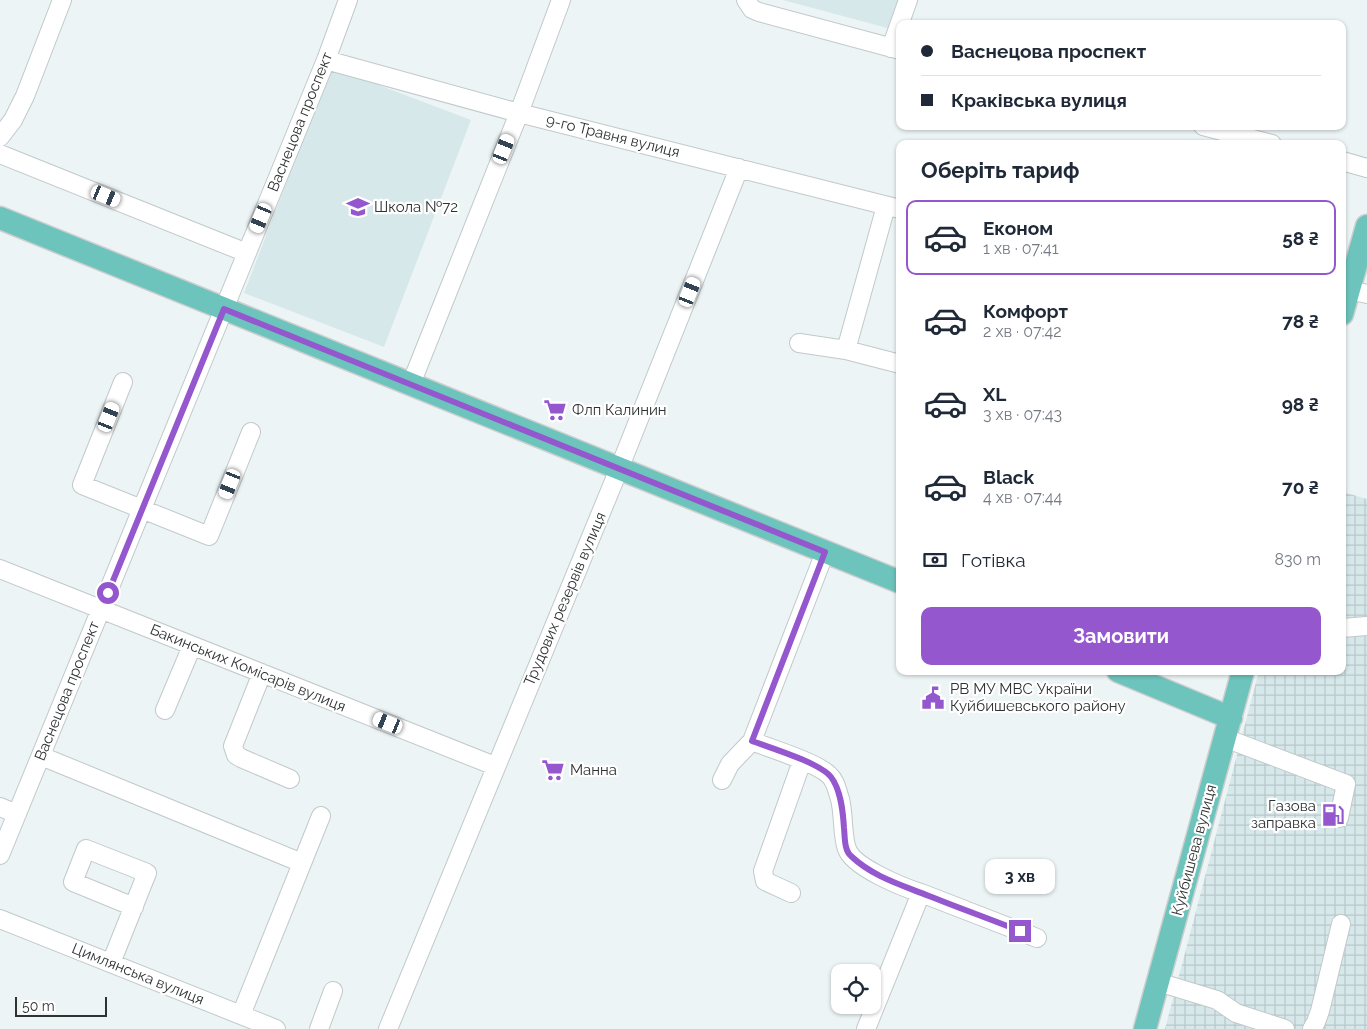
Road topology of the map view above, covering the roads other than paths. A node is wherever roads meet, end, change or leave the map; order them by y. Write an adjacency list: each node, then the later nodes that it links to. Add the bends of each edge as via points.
1 (62, 0): 11 (street, via 25,96)
2 (348, 0): 8 (street, Васнецова проспект)
3 (561, 0): 9 (street)
4 (746, 0): 7 (street, via 752,9 759,12)
5 (908, 0): 6 (street)
6 (903, 20)
7 (896, 49)
8 (326, 60): 9 (street, 9-го Травня вулиця); 20 (street, Васнецова проспект)
9 (519, 112): 15 (street, 9-го Травня вулиця); 28 (street)
10 (1218, 130): 12 (street)
11 (0, 138)
12 (1257, 140)
13 (0, 154): 20 (street)
14 (1346, 163): 16 (street)
15 (739, 168): 17 (street, 9-го Травня вулиця); 30 (street, Трудових резервів вулиця)
16 (1367, 168)
17 (893, 207): 25 (street)
18 (0, 218): 23 (main road)
19 (1367, 226): 21 (main road)
20 (247, 253): 23 (street, Васнецова проспект)
21 (1358, 292): 22 (main road)
22 (1346, 308)
23 (224, 309): 28 (main road); 31 (street, Васнецова проспект)
24 (799, 342): 25 (street)
25 (846, 350): 26 (street)
26 (896, 363)
27 (123, 382): 31 (street, via 82,486)
28 (411, 384): 30 (main road)
29 (251, 432): 31 (street, via 209,536)
30 (619, 469): 32 (main road); 47 (street, Трудових резервів вулиця)
31 (142, 509): 35 (street, Васнецова проспект)
32 (825, 552): 34 (main road); 44 (street)
33 (0, 569): 35 (street, Бакинських Комісарів вулиця)
34 (896, 580)
35 (101, 609): 38 (street, Бакинських Комісарів вулиця); 45 (street, Васнецова проспект)
36 (1367, 626): 37 (street)
37 (1346, 628)
38 (192, 646): 39 (street, Бакинських Комісарів вулиця); 42 (street)
39 (262, 673): 47 (street, Бакинських Комісарів вулиця); 48 (street, via 233,746 234,751 241,758)
40 (1126, 675): 43 (main road)
41 (1242, 675): 43 (main road, Куйбишева вулиця)
42 (165, 710)
43 (1228, 728): 53 (street, via 1346,784); 63 (main road, Куйбишева вулиця)
44 (752, 741): 46 (street); 49 (street, via 730,764)
45 (40, 756): 51 (street, Васнецова проспект); 55 (street)
46 (802, 761): 56 (street, via 822,769 835,784 849,855 882,877); 57 (street, via 763,871 765,881)
47 (496, 766): 68 (street, Трудових резервів вулиця)
48 (290, 779)
49 (722, 780)
50 (0, 807): 51 (street)
51 (17, 814): 54 (street, Васнецова проспект)
52 (321, 816): 55 (street)
53 (1339, 818)
54 (0, 855)
55 (302, 863): 65 (street)
56 (921, 892): 61 (street); 69 (street)
57 (791, 893)
58 (134, 907): 62 (street)
59 (0, 919): 62 (street, Цимлянська вулиця)
60 (1341, 924): 72 (street, via 1320,1010)
61 (1037, 938)
62 (111, 963): 65 (street, Цимлянська вулиця)
63 (1158, 982): 70 (main road, Куйбишева вулиця); 71 (street, via 1218,1000 1236,1013)
64 (333, 991): 67 (street)
65 (241, 1015): 66 (street, Цимлянська вулиця)
66 (276, 1029)
67 (319, 1029)
68 (388, 1029)
69 (866, 1029)
70 (1145, 1029)
71 (1286, 1029)
72 (1312, 1029)

